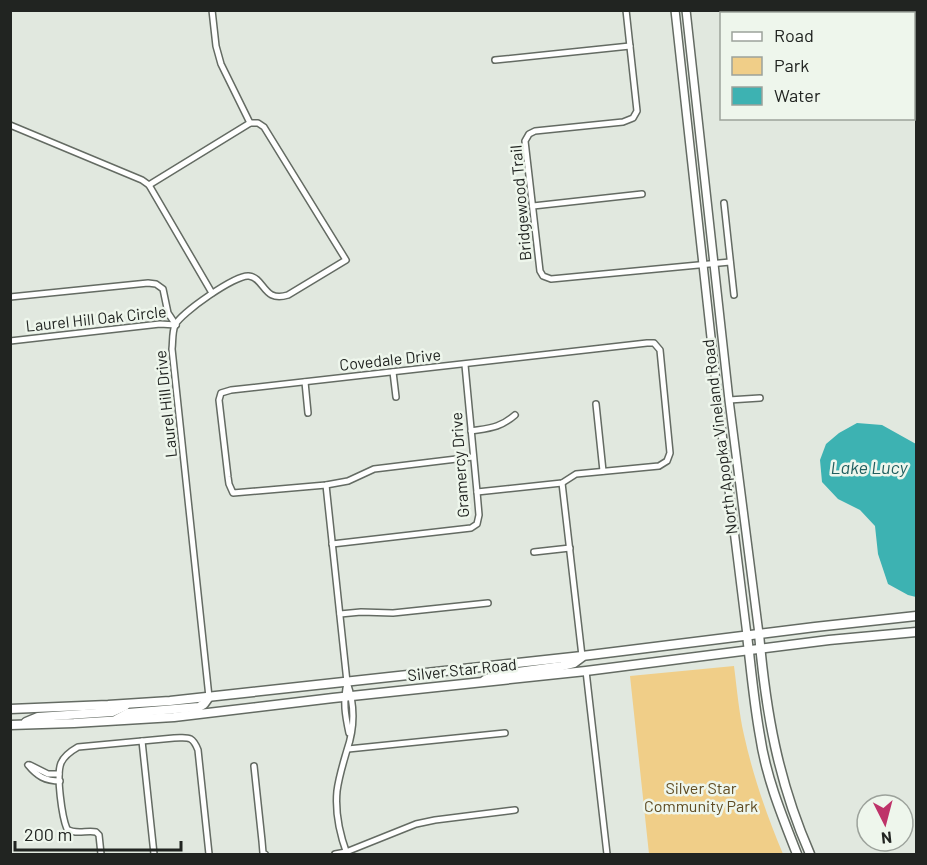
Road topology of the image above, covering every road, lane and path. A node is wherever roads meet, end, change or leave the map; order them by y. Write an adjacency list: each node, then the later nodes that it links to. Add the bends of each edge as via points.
1 (212, 10): 7 (street, via 221,64)
2 (626, 10): 5 (street, Bridgewood Trail)
3 (675, 10): 15 (street, North Apopka Vineland Road)
4 (686, 10): 14 (street, North Apopka Vineland Road)
5 (630, 46): 6 (street); 12 (street, Bridgewood Trail, via 637,111 633,118 529,134 525,141)
6 (495, 60)
7 (250, 123): 9 (street); 16 (street, via 264,127 346,260 282,297 266,291 250,276)
8 (10, 125): 9 (street)
9 (149, 185): 16 (street)
10 (642, 194): 12 (street)
11 (724, 203): 13 (street)
12 (532, 206): 15 (street, Bridgewood Trail, via 540,271 551,279)
13 (730, 262): 14 (street, Bridgewood Trail); 17 (street)
14 (714, 264): 15 (street, Bridgewood Trail); 26 (street, North Apopka Vineland Road)
15 (703, 265): 44 (street, North Apopka Vineland Road)
16 (212, 293): 19 (street)
17 (734, 295)
18 (10, 297): 19 (street, Laurel Hill Oak Circle, via 156,284 163,289 168,313)
19 (176, 325): 20 (street, Laurel Hill Oak Circle); 52 (street, Laurel Hill Drive, via 172,349)
20 (10, 341)
21 (465, 365): 22 (street, Covedale Drive); 30 (street, Gramercy Drive); 32 (street, Covedale Drive, via 654,343 660,350 670,453 667,461 659,466)
22 (393, 372): 23 (street, Covedale Drive); 24 (street)
23 (305, 382): 28 (street); 34 (street, Covedale Drive, via 221,393 229,484 233,493)
24 (396, 397)
25 (760, 398): 26 (street)
26 (729, 400): 43 (street, North Apopka Vineland Road)
27 (596, 404): 32 (street)
28 (309, 413)
29 (515, 415): 30 (street, via 496,428)
30 (471, 431): 31 (street, Gramercy Drive)
31 (473, 457): 34 (street, via 374,469 348,481); 35 (street, Gramercy Drive)
32 (603, 471): 33 (street, via 576,474)
33 (562, 483): 35 (street); 37 (street)
34 (326, 485): 36 (street)
35 (477, 492): 36 (street, Gramercy Drive, via 479,515 477,524 471,528)
36 (332, 543): 40 (street)
37 (570, 548): 38 (street); 47 (street)
38 (534, 552)
39 (488, 603): 40 (street)
40 (340, 614): 49 (street)
41 (916, 616): 43 (main road, Silver Star Road)
42 (916, 632): 45 (main road, Silver Star Road)
43 (759, 634): 44 (main road, Silver Star Road); 45 (main road, North Apopka Vineland Road)
44 (747, 635): 46 (main road, North Apopka Vineland Road); 47 (main road, Silver Star Road)
45 (760, 648): 46 (main road, Silver Star Road); 72 (main road, North Apopka Vineland Road, via 776,756)
46 (749, 650): 48 (main road, Silver Star Road); 71 (main road, North Apopka Vineland Road, via 768,772)
47 (582, 656): 49 (main road, Silver Star Road); 50 (main road, via 574,663 496,675)
48 (586, 671): 50 (main road, Silver Star Road); 70 (street)
49 (347, 682): 51 (street); 52 (main road, Silver Star Road)
50 (479, 682): 51 (main road, Silver Star Road)
51 (348, 696): 56 (main road, Silver Star Road); 60 (street)
52 (209, 697): 53 (main road, Silver Star Road); 56 (main road, via 199,706 128,713)
53 (130, 704): 54 (main road, Silver Star Road); 57 (main road, via 112,712 38,717)
54 (15, 709): 55 (main road)
55 (10, 716)
56 (114, 721): 57 (main road, Silver Star Road)
57 (15, 724)
58 (505, 732): 60 (street)
59 (142, 741): 62 (street, via 78,747 62,763); 66 (street); 67 (street, via 194,741)
60 (348, 749): 64 (street, via 337,791 337,815)
61 (254, 766): 68 (street)
62 (59, 778): 62 (street, via 35,767 28,765 43,779); 65 (street, via 67,829 96,832)
63 (515, 810): 64 (street, via 416,824)
64 (347, 853): 69 (street)
65 (101, 855)
66 (154, 855)
67 (209, 855)
68 (265, 855)
69 (335, 855)
70 (607, 855)
71 (797, 855)
72 (810, 855)

